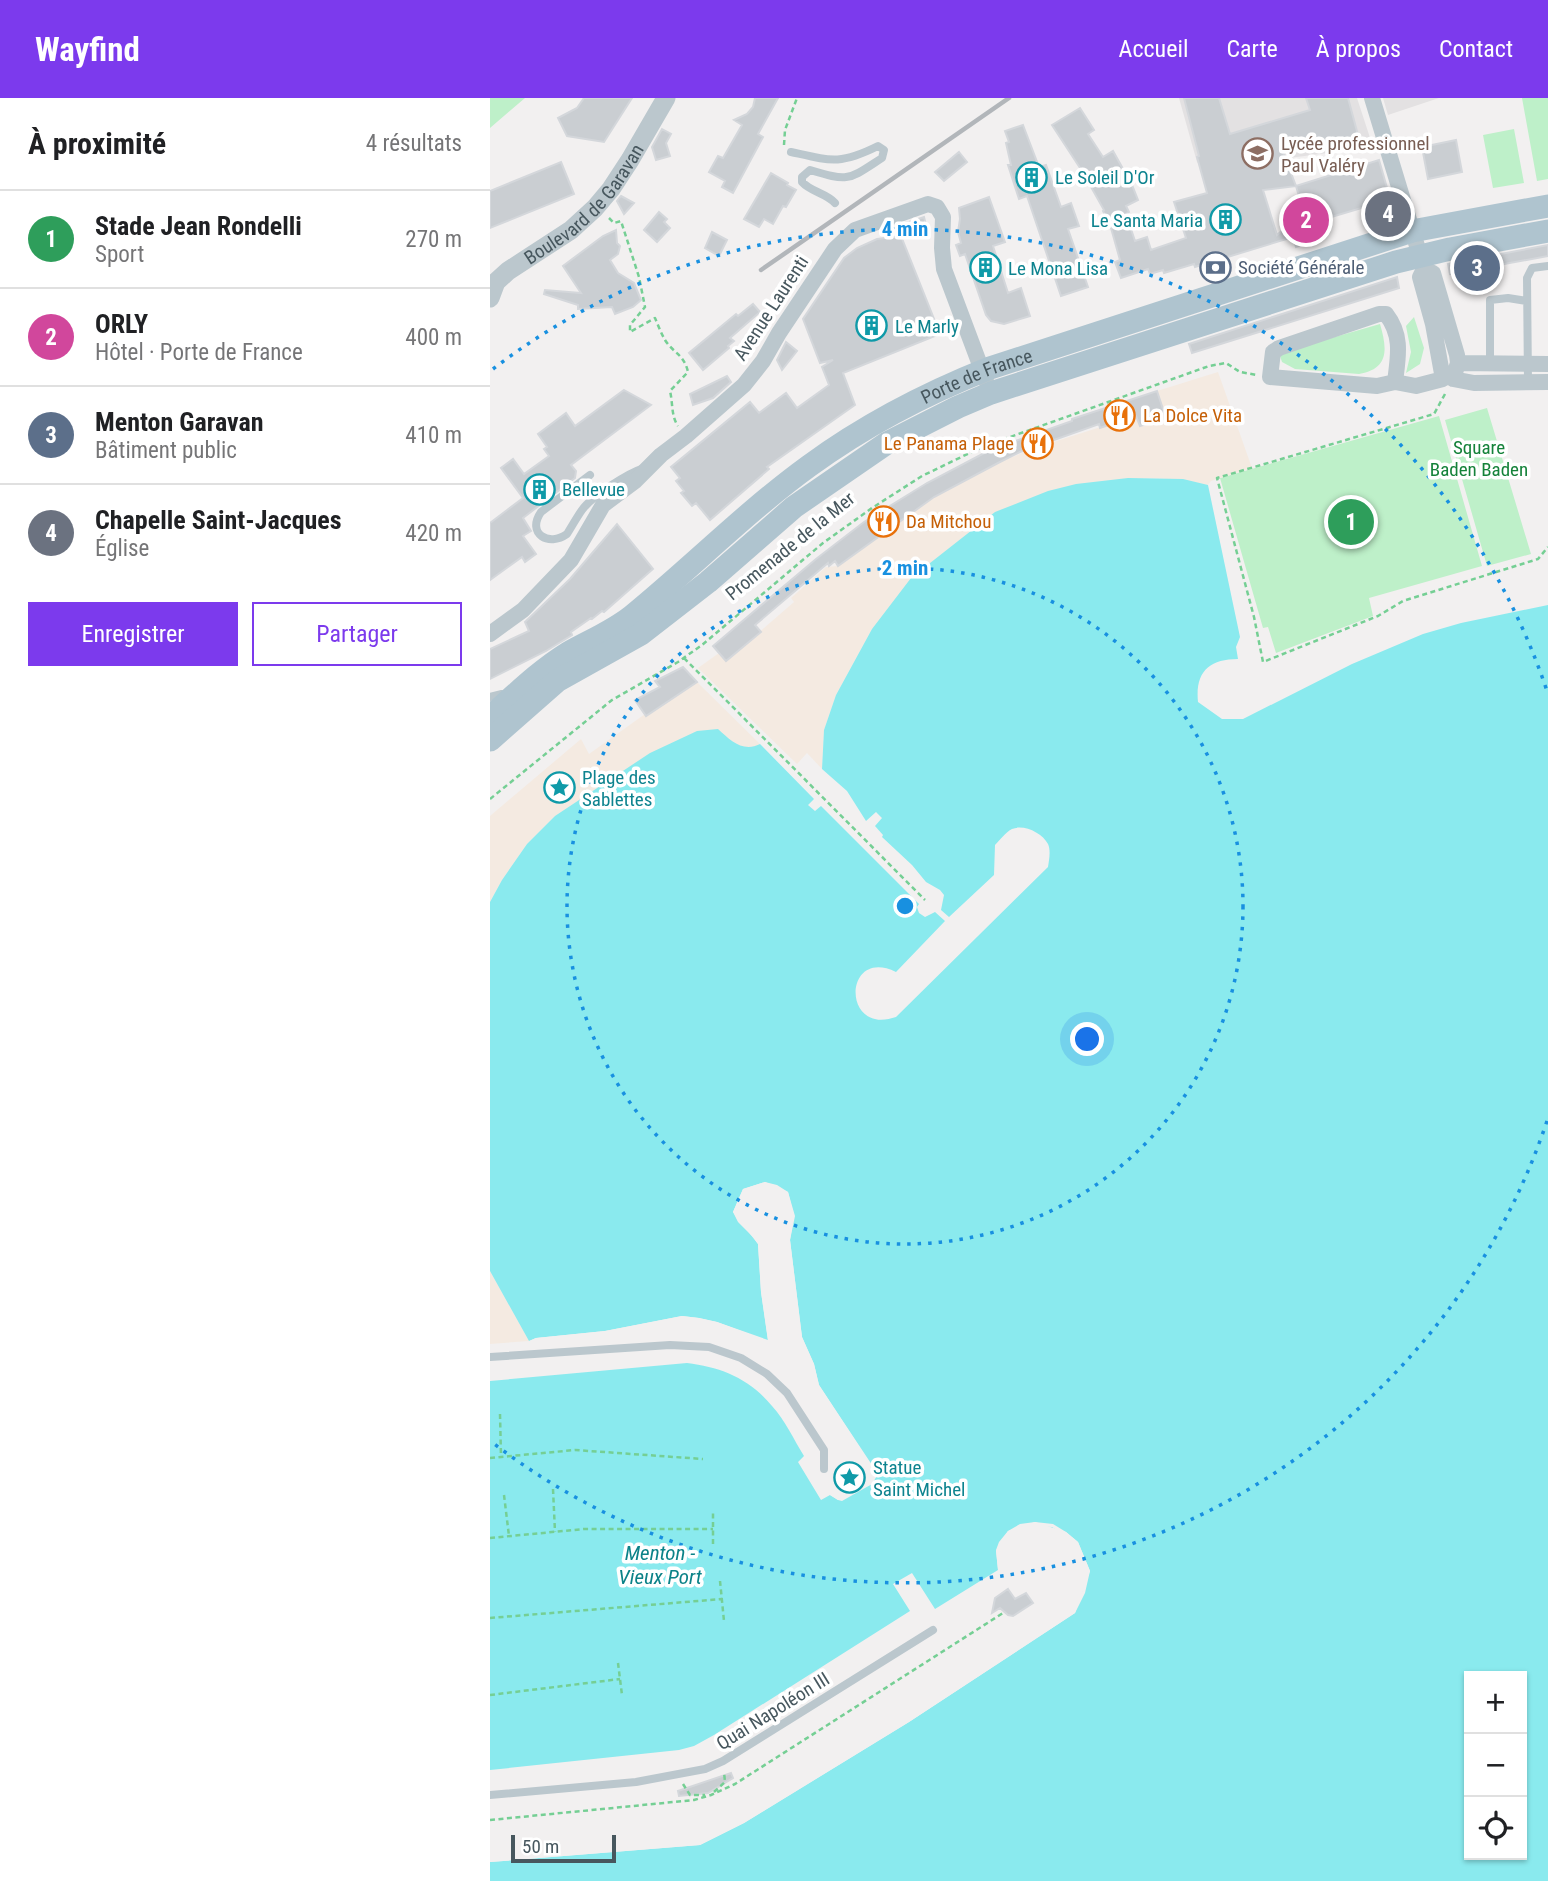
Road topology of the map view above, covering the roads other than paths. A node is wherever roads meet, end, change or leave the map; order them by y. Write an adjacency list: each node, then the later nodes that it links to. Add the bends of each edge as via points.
1 (666, 98): 10 (street, Boulevard de Garavan, via 595,208 571,230 508,271 496,282)
2 (1372, 98): 6 (street)
3 (791, 152): 4 (lane, via 832,161 857,157 878,146 884,150 882,158 852,177 810,170 802,177 807,188)
4 (835, 203)
5 (1548, 206): 6 (main road, Porte de France)
6 (1412, 231): 8 (street); 16 (main road, Porte de France)
7 (1548, 231): 8 (main road, Porte de France)
8 (1422, 262): 12 (street, via 1433,273); 17 (street, via 1420,277); 21 (main road, Porte de France)
9 (1548, 266): 11 (lane, via 1532,268)
10 (490, 299)
11 (1527, 301): 13 (lane, via 1490,300); 14 (lane)
12 (1458, 359): 13 (street); 17 (street)
13 (1490, 363): 14 (street)
14 (1528, 364): 15 (street); 20 (lane)
15 (1548, 364)
16 (981, 372): 21 (street, Avenue Laurenti); 22 (street, Avenue Laurenti, via 944,269 943,217 937,207 928,204 852,226 744,385); 25 (main road, Porte de France, via 902,408 810,465 628,619 567,654)
17 (1448, 379): 18 (street, via 1416,386); 20 (street)
18 (1395, 382): 18 (street, via 1400,348 1386,314 1273,352 1270,377 1377,386)
19 (1548, 382): 20 (street)
20 (1528, 383)
21 (991, 393): 28 (main road, Porte de France, via 887,443 794,507 696,592 641,634 557,681)
22 (649, 467): 23 (lane, via 633,472 592,500 563,537 542,537 536,527 541,512); 24 (street, Avenue Laurenti, via 603,505 570,560 552,580 523,610)
23 (590, 475)
24 (490, 634)
25 (514, 696): 26 (lane); 27 (main road, Porte de France)
26 (490, 698)
27 (490, 718)
28 (490, 740)
29 (490, 1357): 30 (lane, via 670,1345 709,1347 741,1358 787,1393 824,1450)
30 (824, 1469)
31 (933, 1630): 32 (lane, Quai Napoléon III, via 705,1769 636,1782)
32 (490, 1795)

